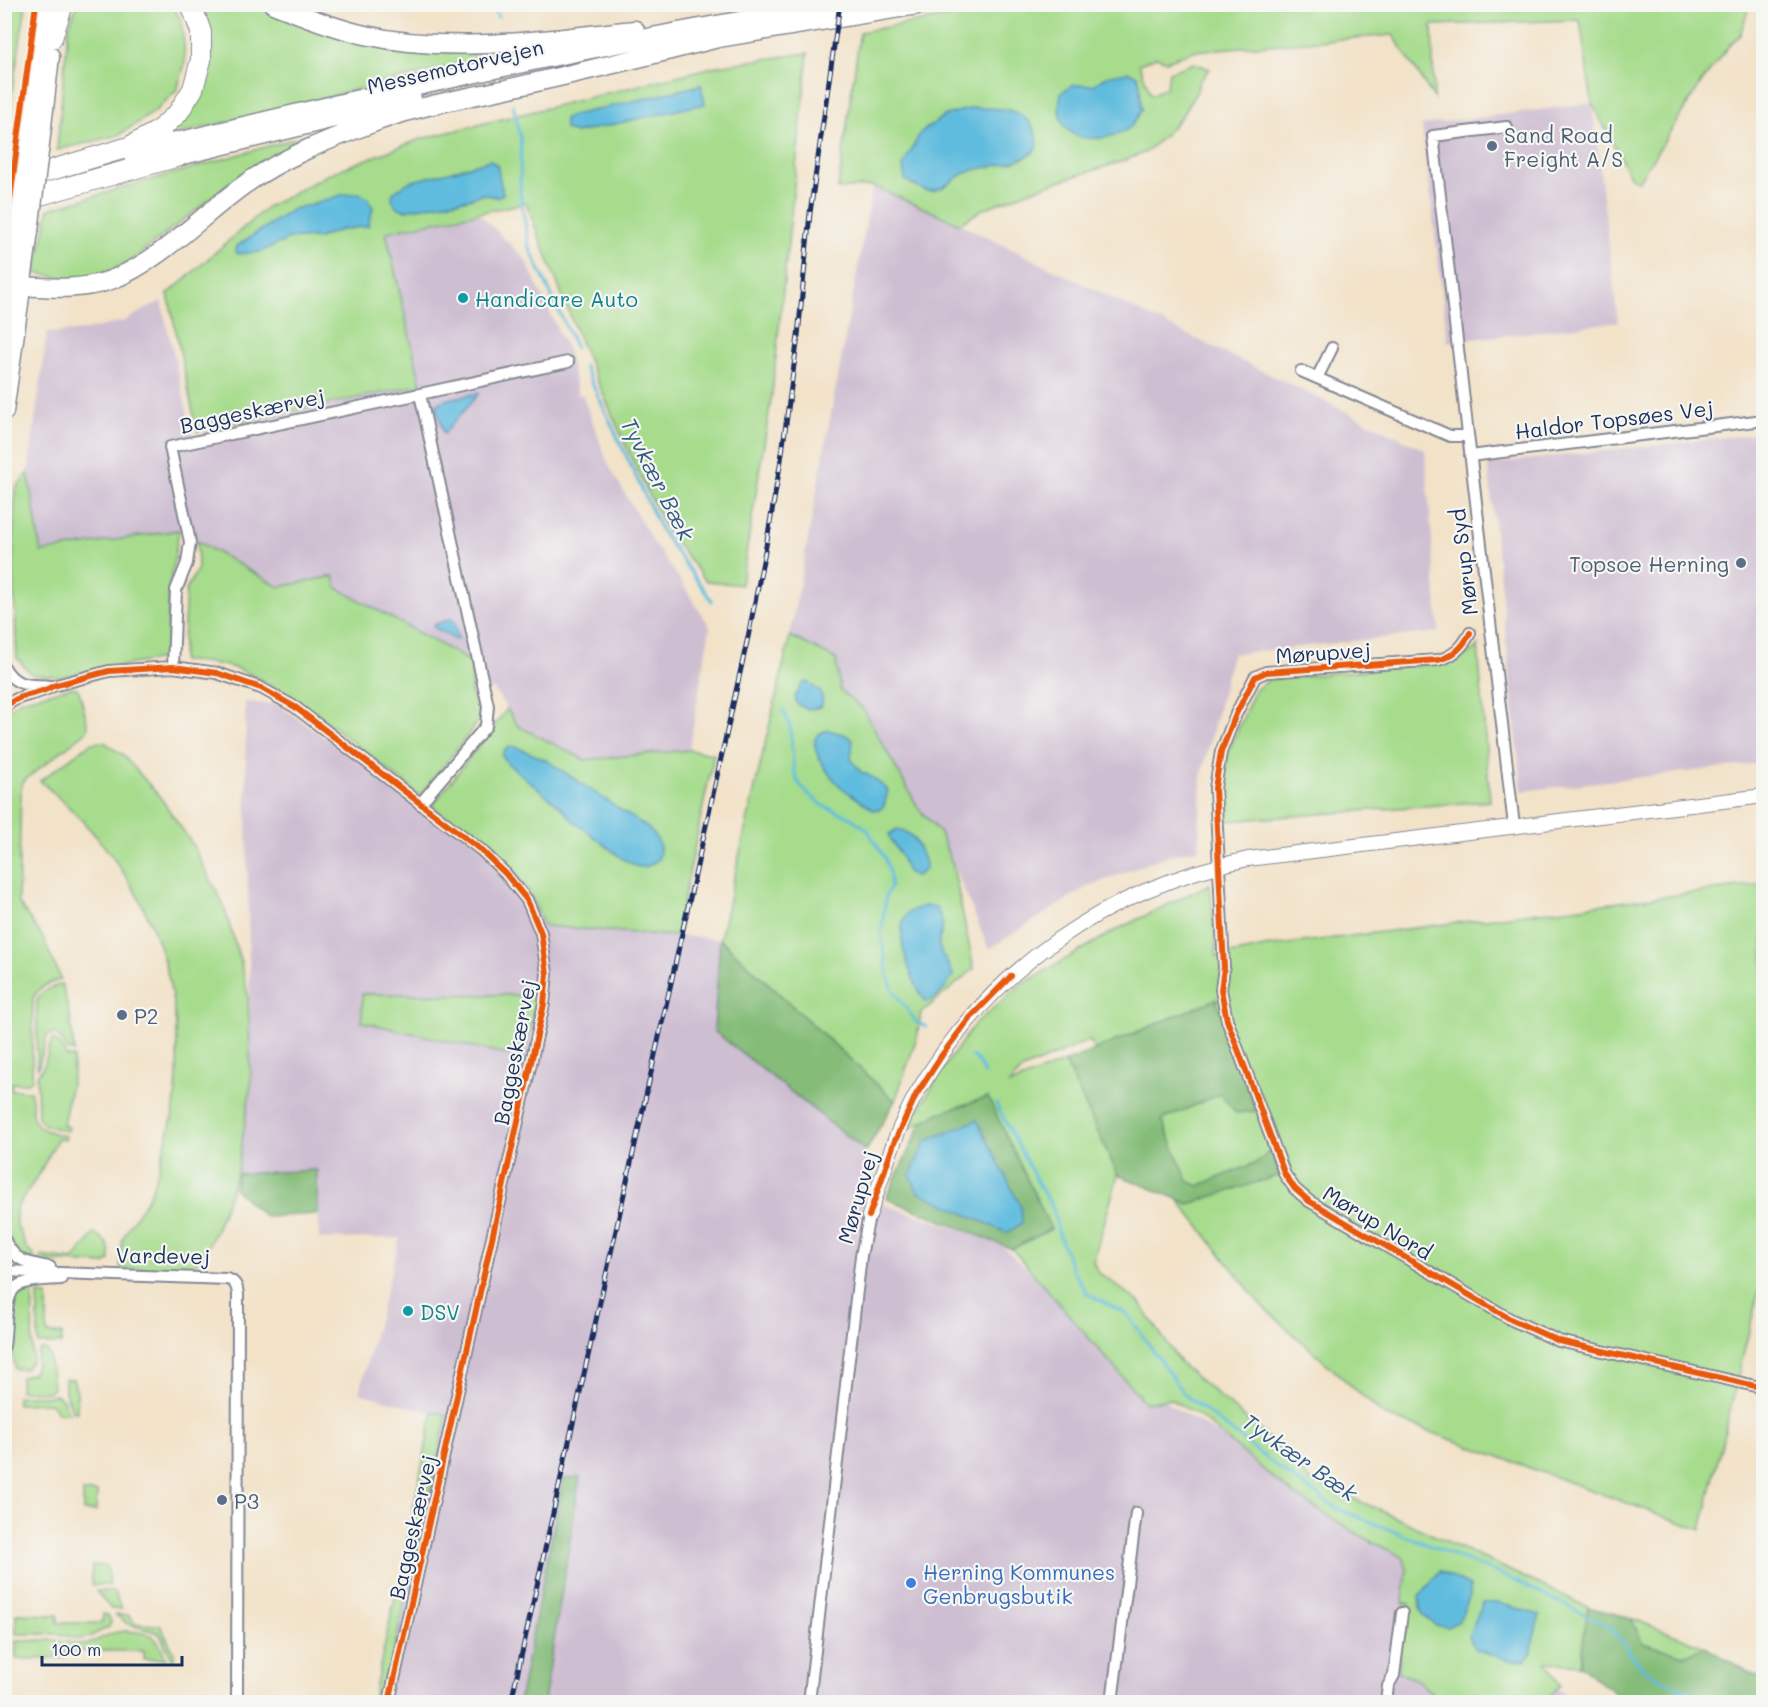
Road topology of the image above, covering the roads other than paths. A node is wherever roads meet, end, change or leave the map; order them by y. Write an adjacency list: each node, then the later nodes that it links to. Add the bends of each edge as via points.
1 (44, 4): 12 (main road)
2 (56, 4): 9 (main road)
3 (63, 4): 9 (highway)
4 (191, 4): 14 (highway, via 201,32 201,60 193,89 178,113 158,131 129,147)
5 (273, 4): 8 (main road, via 365,35 458,45)
6 (843, 4): 8 (main road, Messemotorvejen)
7 (924, 4): 10 (main road, Messemotorvejen)
8 (756, 17): 13 (main road, Messemotorvejen, via 408,87)
9 (52, 38): 12 (main road)
10 (718, 38): 13 (main road, Messemotorvejen, via 483,82); 17 (main road, via 374,122 289,158 245,184 133,270 93,285 70,288)
11 (1507, 127): 26 (street, Mørup Syd, via 1433,136)
12 (33, 144): 17 (main road, bridge)
13 (178, 149): 15 (highway, Messemotorvejen); 16 (highway, Messemotorvejen)
14 (4, 184)
15 (4, 192)
16 (4, 205)
17 (14, 285): 18 (main road); 24 (main road)
18 (4, 306)
19 (1332, 348): 22 (street)
20 (568, 362): 23 (street, Baggeskærvej)
21 (1301, 371): 22 (street)
22 (1317, 378): 26 (street, via 1450,436)
23 (420, 394): 29 (street, Baggeskærvej, via 170,447 190,542 176,591); 34 (street, via 488,706 486,726)
24 (4, 412)
25 (1764, 420): 27 (street, Haldor Topsøes Vej)
26 (1468, 436): 27 (street, Mørup Syd)
27 (1470, 456): 35 (street, Mørup Syd)
28 (1470, 633): 36 (street, Mørupvej, via 1459,649 1438,660 1266,672 1255,677 1221,752 1215,788)
29 (173, 666): 31 (street, Baggeskærvej, via 109,671); 34 (street, Baggeskærvej, via 217,673 261,688 295,707)
30 (4, 667): 31 (street, Baggeskærvej, via 21,684)
31 (53, 686): 32 (street, Baggeskærvej, via 20,697)
32 (4, 709)
33 (1764, 796): 35 (street, Mørupvej)
34 (420, 804): 48 (street, Baggeskærvej, via 481,850 527,900 541,933 547,974 544,1004)
35 (1514, 826): 36 (street, Mørupvej)
36 (1218, 865): 37 (street, Mørupvej, via 1162,883 1097,913 1011,976 969,1019 916,1095 894,1143); 44 (street, Mørup Nord, via 1224,968 1221,990 1227,1020 1285,1175 1295,1189 1512,1320 1559,1341)
37 (869, 1216): 49 (street, Mørupvej, via 861,1256)
38 (4, 1239): 40 (street, Vardevej, via 12,1253 24,1262)
39 (4, 1271): 40 (street, Vardevej)
40 (94, 1275): 42 (street, Vardevej); 47 (street, Vardevej, via 230,1280 236,1285)
41 (4, 1282): 42 (street, Vardevej)
42 (26, 1283): 43 (street, via 9,1294)
43 (4, 1346)
44 (1764, 1388)
45 (1136, 1513): 50 (street)
46 (1402, 1613): 51 (street, via 1394,1675)
47 (237, 1702)
48 (389, 1702)
49 (809, 1702)
50 (1112, 1702)
51 (1386, 1702)

